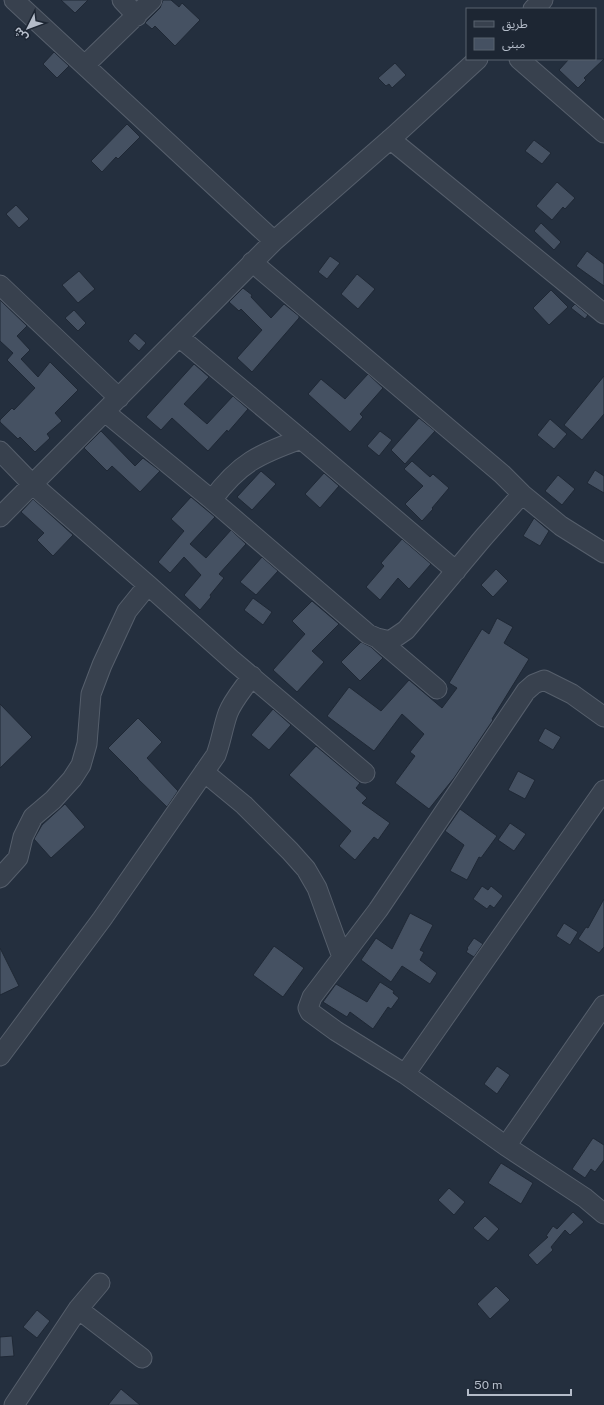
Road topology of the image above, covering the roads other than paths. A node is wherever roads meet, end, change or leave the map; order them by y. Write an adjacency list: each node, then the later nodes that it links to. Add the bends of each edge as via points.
1 (14, 0): 9 (street)
2 (122, 0): 6 (street)
3 (152, 0): 6 (street)
4 (543, 0): 5 (street)
5 (534, 8)
6 (137, 16): 9 (street)
7 (477, 60): 11 (street)
8 (520, 60): 10 (street)
9 (85, 65): 12 (street)
10 (604, 133)
11 (390, 139): 12 (street); 15 (street)
12 (274, 241): 13 (street)
13 (252, 262): 16 (street); 22 (street, via 502,474)
14 (0, 285): 17 (street)
15 (604, 314)
16 (178, 337): 17 (street); 19 (street)
17 (119, 398): 18 (street)
18 (105, 412): 21 (street); 23 (street)
19 (301, 438): 23 (street, via 254,458 236,472); 26 (street)
20 (0, 452): 21 (street)
21 (32, 484): 24 (street); 27 (street)
22 (522, 494): 25 (street, via 561,526); 26 (street)
23 (212, 500): 28 (street)
24 (0, 517)
25 (604, 553)
26 (456, 571): 28 (street, via 406,630 390,641)
27 (148, 585): 29 (street); 35 (street, via 127,611 91,694 87,744 81,765 53,800 33,817 23,837 18,858)
28 (376, 638): 30 (street)
29 (252, 676): 32 (street, via 235,700 216,755); 33 (street)
30 (437, 689)
31 (604, 717): 36 (street, via 572,694 544,680 526,691 378,910)
32 (204, 772): 36 (street, via 244,805 306,869 317,888); 38 (street, via 102,919)
33 (365, 773)
34 (604, 790): 39 (street)
35 (0, 878)
36 (342, 957): 39 (street, via 312,997 308,1008 310,1012)
37 (604, 1005): 40 (street)
38 (0, 1056)
39 (406, 1074): 40 (street)
40 (506, 1146): 41 (street, via 585,1198)
41 (604, 1214)
42 (100, 1283): 43 (street)
43 (78, 1309): 44 (street); 45 (street)
44 (142, 1358)
45 (20, 1403)

